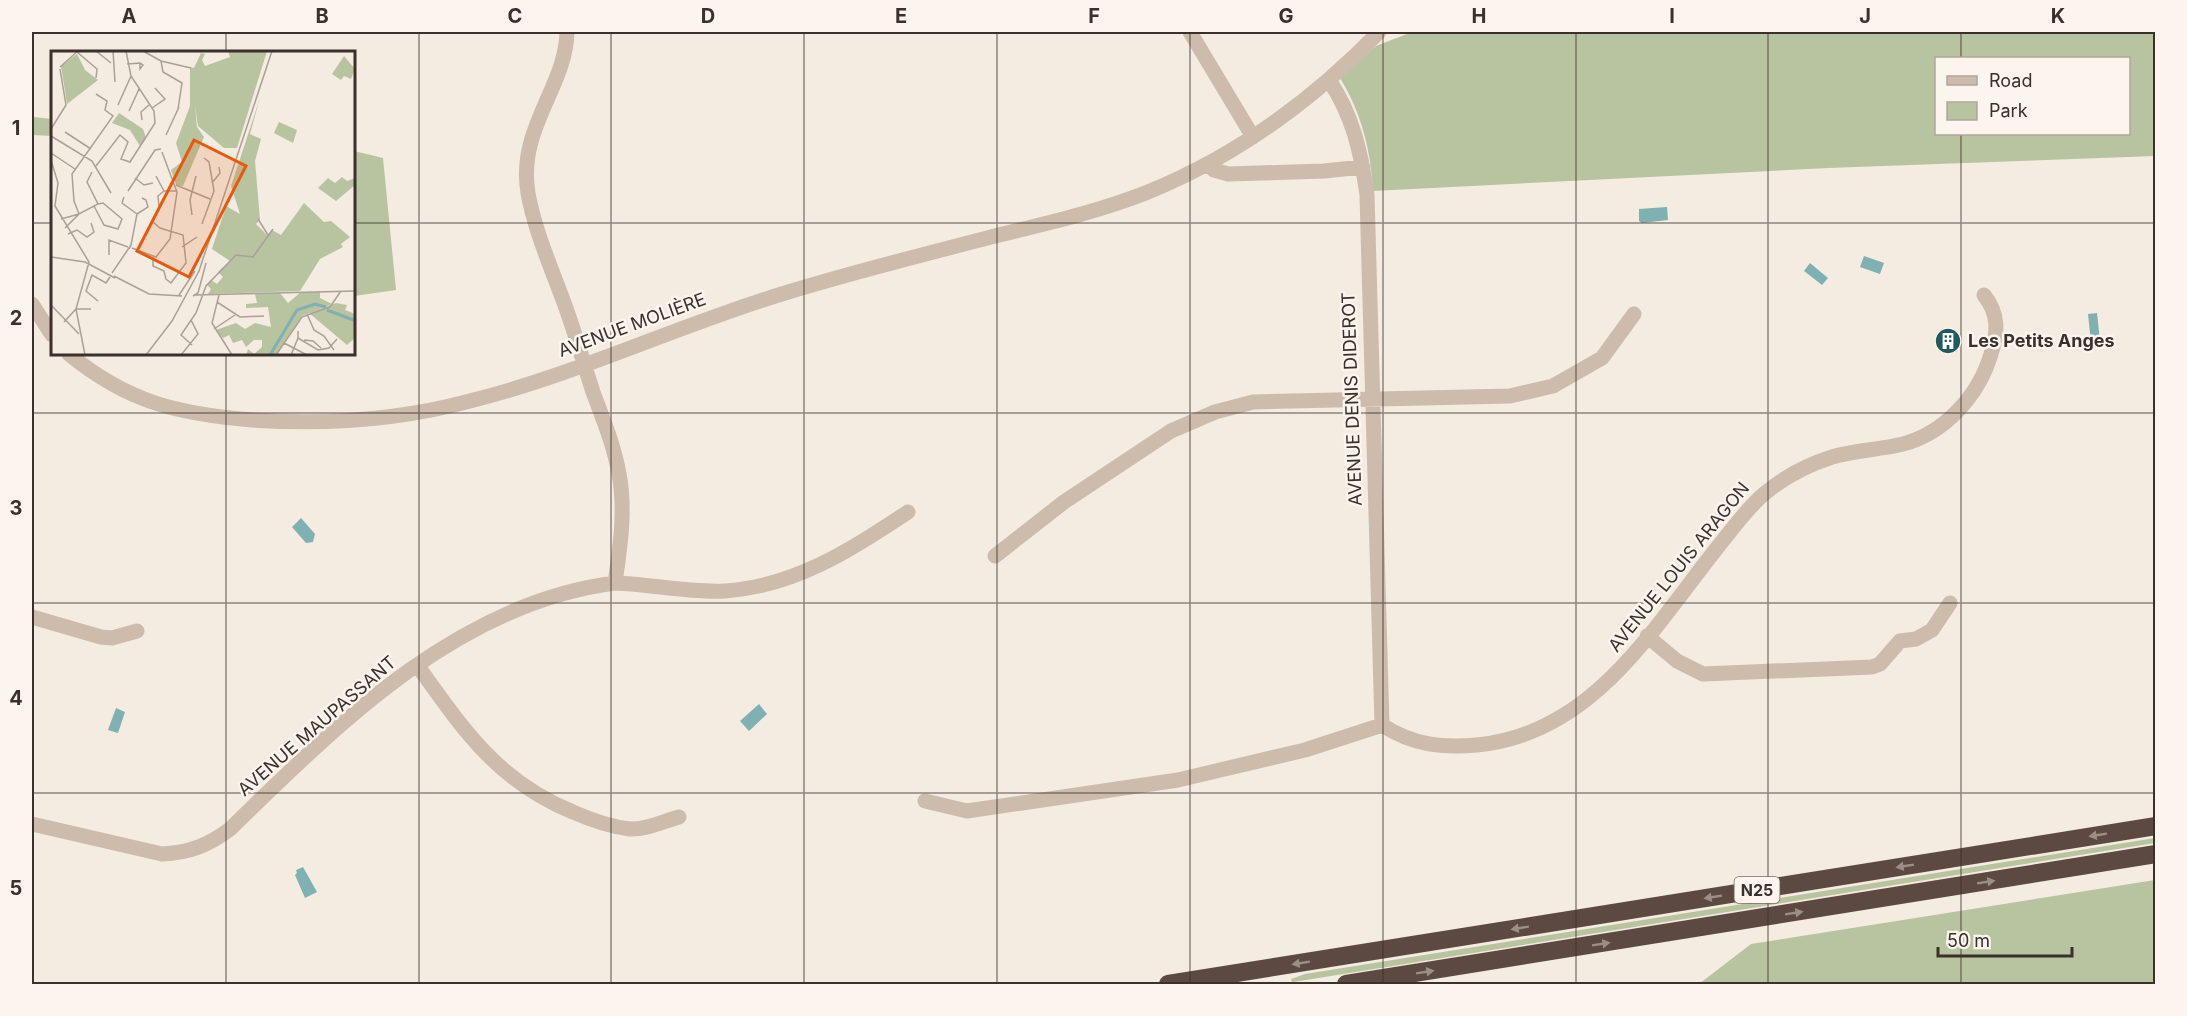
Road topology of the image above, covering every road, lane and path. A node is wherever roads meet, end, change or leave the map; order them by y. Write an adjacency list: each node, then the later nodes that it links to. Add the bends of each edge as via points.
1 (567, 32): 13 (street, via 563,60 543,104 525,171 540,237)
2 (1190, 32): 5 (street)
3 (1379, 32): 4 (street, AVENUE MOLIÈRE)
4 (1329, 80): 5 (street, AVENUE MOLIÈRE); 7 (street, AVENUE DENIS DIDEROT, via 1344,102 1356,132)
5 (1253, 137): 6 (street, AVENUE MOLIÈRE)
6 (1207, 164): 7 (street, via 1228,174); 13 (street, AVENUE MOLIÈRE, via 1145,193 1038,226 784,293)
7 (1363, 167): 14 (street, AVENUE DENIS DIDEROT)
8 (1984, 295): 21 (street, AVENUE LOUIS ARAGON, via 1996,315 1996,336 1984,375 1960,408 1923,436 1903,444 1825,460 1773,487 1740,519)
9 (32, 304): 11 (street)
10 (1634, 314): 14 (street, via 1602,358 1553,386 1510,396)
11 (51, 333)
12 (71, 356): 13 (street, AVENUE MOLIÈRE, via 93,374 160,407 194,414 290,422 382,418 437,409 504,392)
13 (585, 363): 17 (street, via 620,474 622,519)
14 (1371, 397): 16 (street, via 1253,402 1215,412 1148,445 1064,502); 23 (street, AVENUE DENIS DIDEROT)
15 (908, 512): 17 (street, AVENUE MAUPASSANT, via 809,572 758,587 705,591)
16 (995, 556)
17 (615, 583): 22 (street, AVENUE MAUPASSANT, via 550,596 446,646)
18 (1950, 603): 21 (street, via 1932,630 1916,639 1900,641 1880,664 1872,667 1703,674 1677,661)
19 (32, 617): 20 (street, via 101,637)
20 (137, 631)
21 (1647, 636): 23 (street, AVENUE LOUIS ARAGON, via 1590,699 1556,721 1518,737 1470,745 1427,745 1400,737)
22 (417, 665): 25 (street, via 482,751 517,782 544,799 586,817 632,829); 26 (street, AVENUE MAUPASSANT, via 370,700 230,829 204,846 162,854)
23 (1382, 725): 24 (street, via 1305,750 1178,780 968,811)
24 (925, 801)
25 (679, 817)
26 (32, 824)
27 (2156, 826): 29 (highway, N25, one-way to 29)
28 (2156, 854): 30 (highway, N25, one-way to 28)
29 (1168, 984)
30 (1346, 984)

